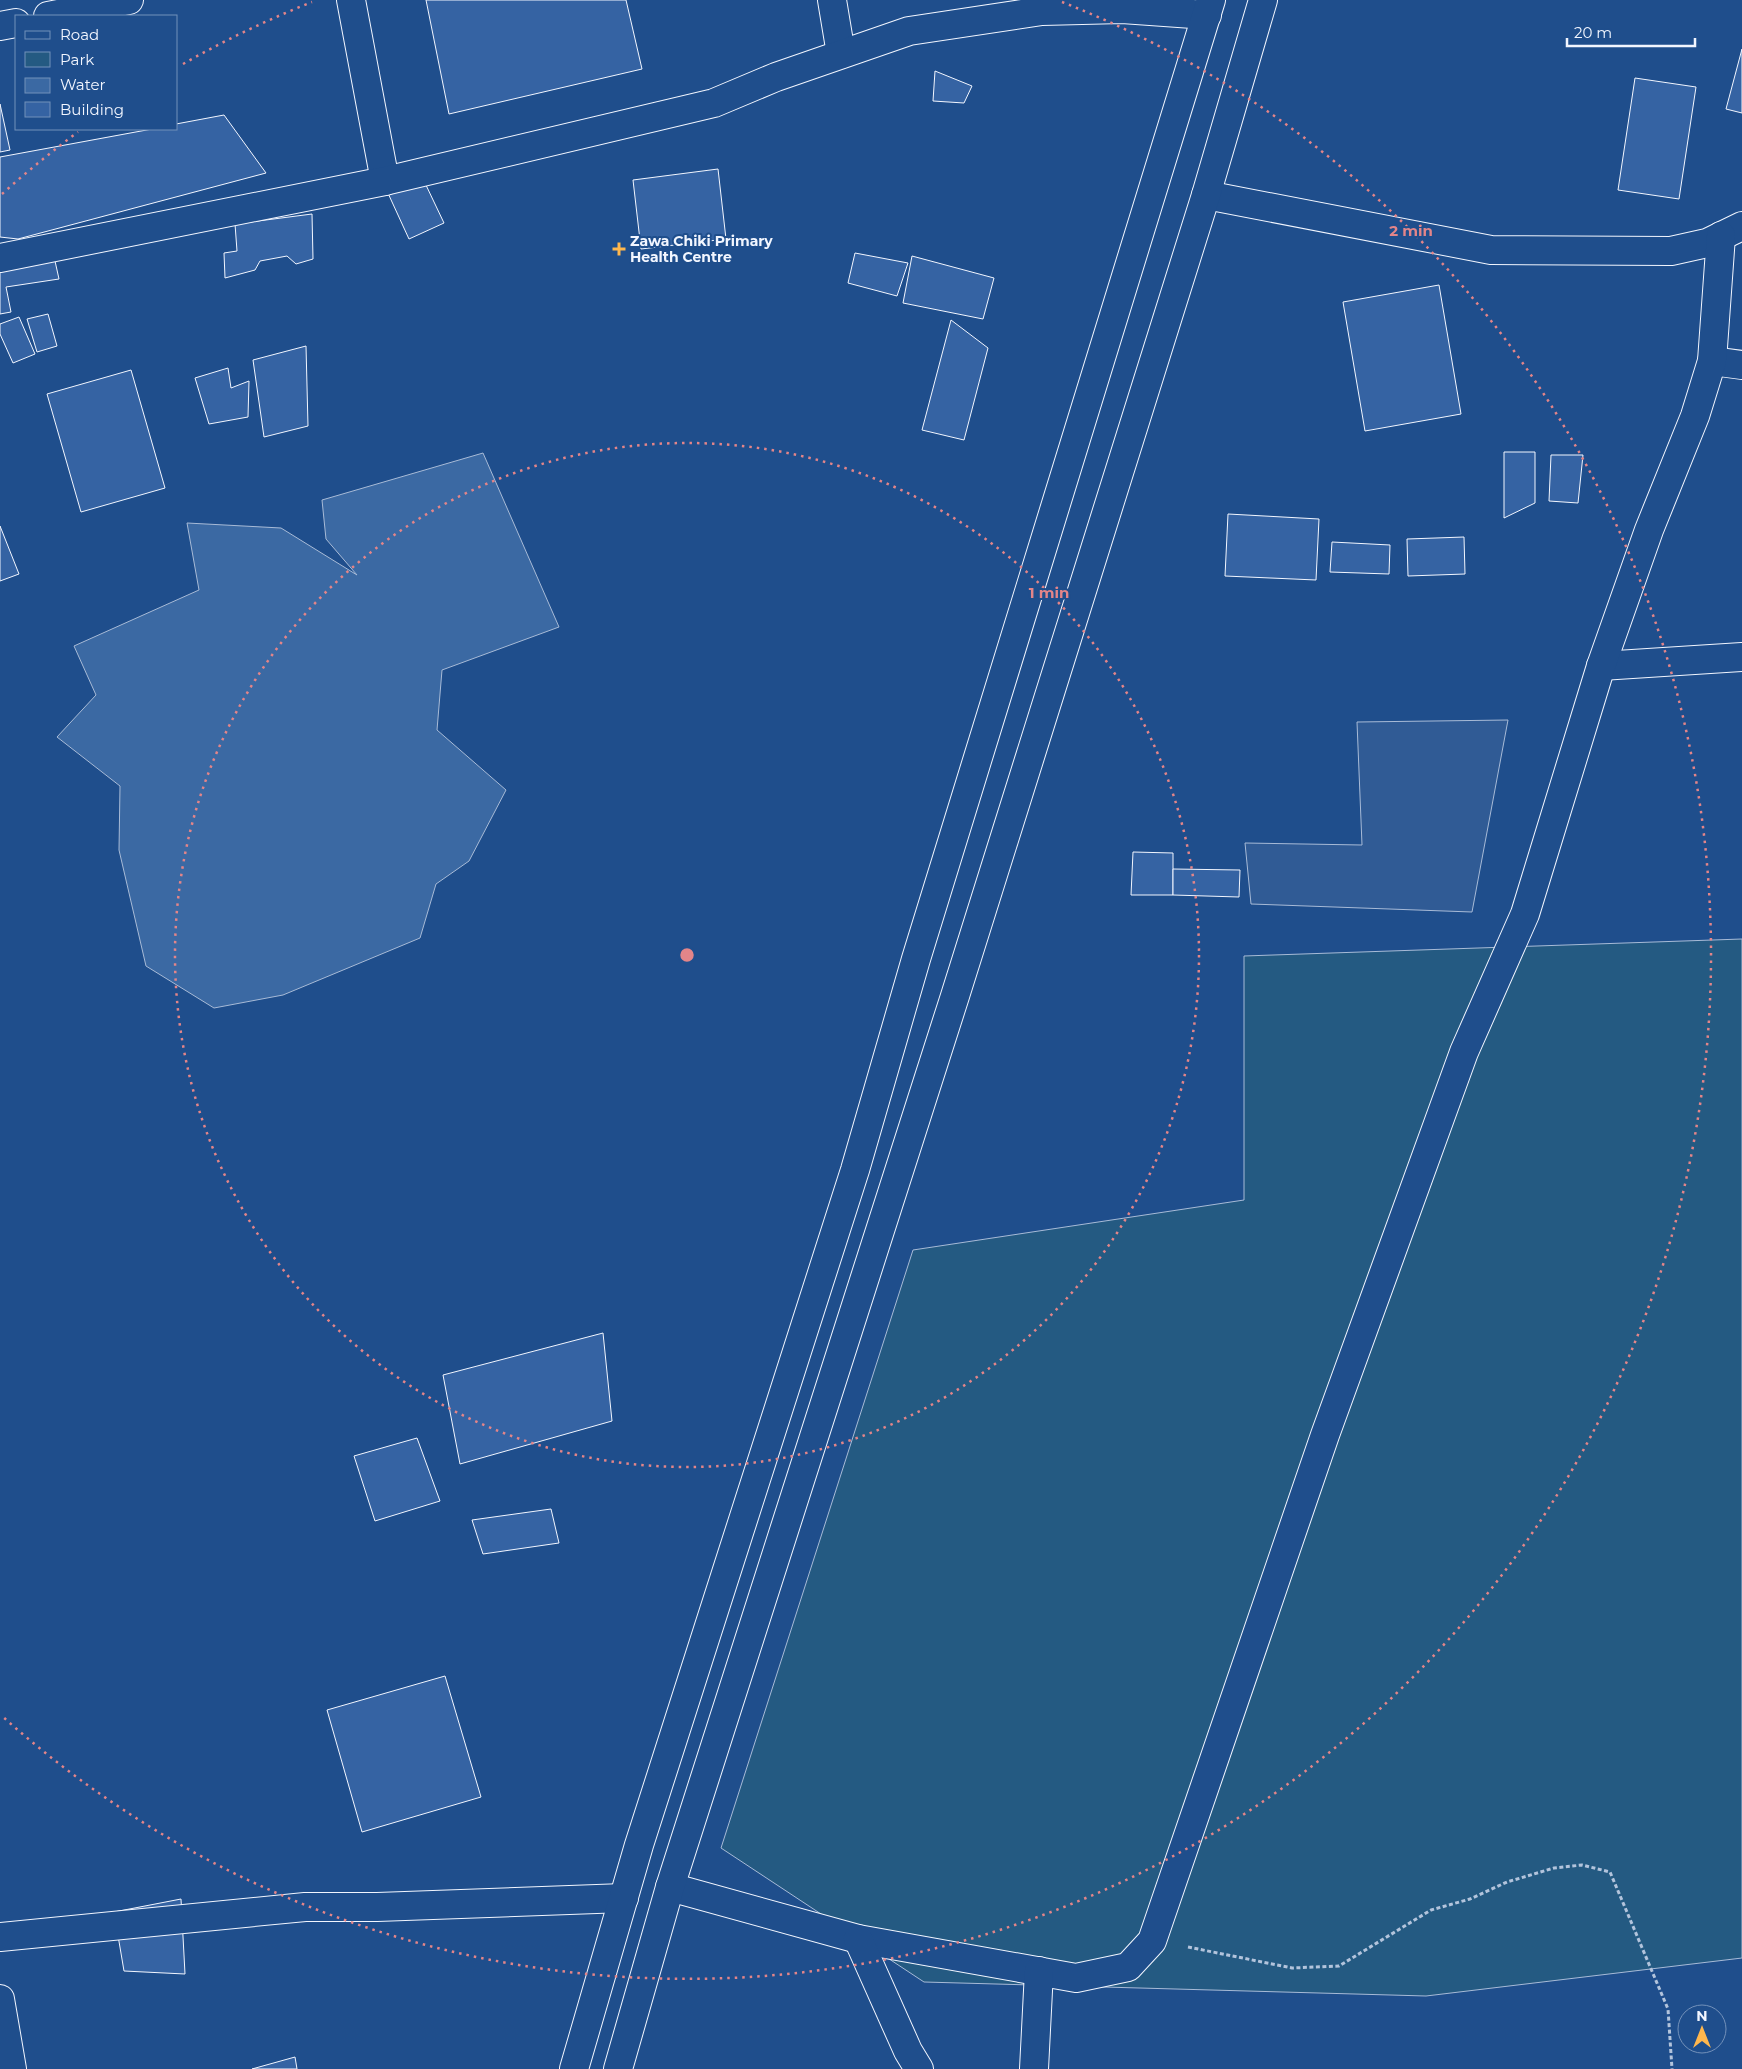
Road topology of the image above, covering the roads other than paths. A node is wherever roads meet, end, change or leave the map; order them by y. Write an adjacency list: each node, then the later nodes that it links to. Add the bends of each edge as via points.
1 (129, 0): 7 (street)
2 (351, 0): 11 (street)
3 (832, 0): 10 (street)
4 (1263, 0): 12 (street)
5 (1209, 7): 6 (street); 20 (street, via 916,959 855,1170)
6 (973, 11): 10 (street)
7 (53, 15)
8 (15, 23): 9 (street)
9 (0, 26)
10 (840, 54): 11 (street, via 714,103)
11 (385, 181): 14 (street)
12 (1206, 195): 13 (street, via 1491,250 1670,251 1707,243); 19 (street, via 890,1203)
13 (1731, 231): 15 (street)
14 (0, 258)
15 (1712, 361): 16 (street); 18 (street, via 1695,416 1649,530)
16 (1742, 365)
17 (1742, 657): 18 (street)
18 (1602, 666): 23 (street, via 1526,914 1464,1052 1335,1407 1152,1940 1128,1967 1076,1978)
19 (670, 1887): 22 (street); 27 (street)
20 (624, 1898): 21 (street, via 305,1907); 26 (street)
21 (0, 1937)
22 (858, 1939): 23 (street); 28 (street)
23 (1039, 1971): 29 (street)
24 (0, 1999): 25 (street)
25 (12, 2069)
26 (574, 2069)
27 (618, 2069)
28 (919, 2069)
29 (1034, 2069)

